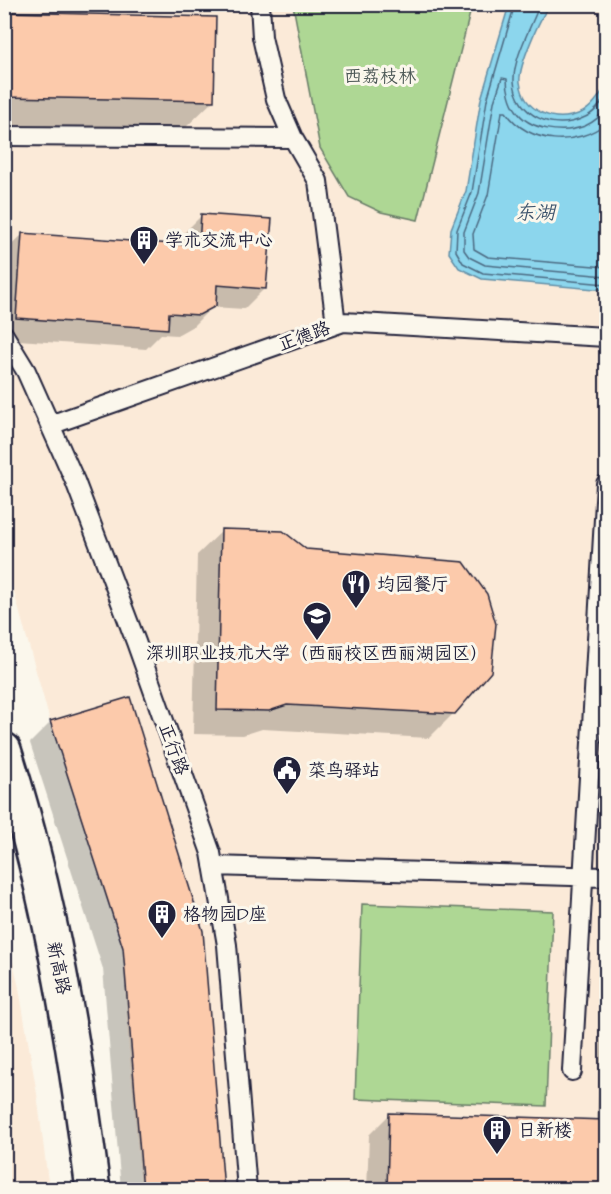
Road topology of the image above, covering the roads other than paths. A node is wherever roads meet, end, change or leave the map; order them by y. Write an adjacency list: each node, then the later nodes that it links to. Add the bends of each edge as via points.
1 (260, 4): 3 (lane, via 262,37 276,99)
2 (4, 136): 3 (lane)
3 (293, 138): 4 (lane, via 318,180)
4 (336, 324): 6 (lane, 正德路); 7 (lane, 正德路)
5 (4, 335): 7 (lane, 正行路, via 26,371)
6 (606, 337)
7 (50, 425): 10 (lane, 正行路, via 136,642)
8 (606, 484): 11 (lane)
9 (4, 750): 14 (street, 新高路, via 62,980)
10 (213, 866): 11 (lane); 15 (lane, 正行路, via 227,945)
11 (583, 875): 12 (lane); 13 (lane)
12 (606, 877)
13 (572, 1071)
14 (93, 1190)
15 (247, 1190)

